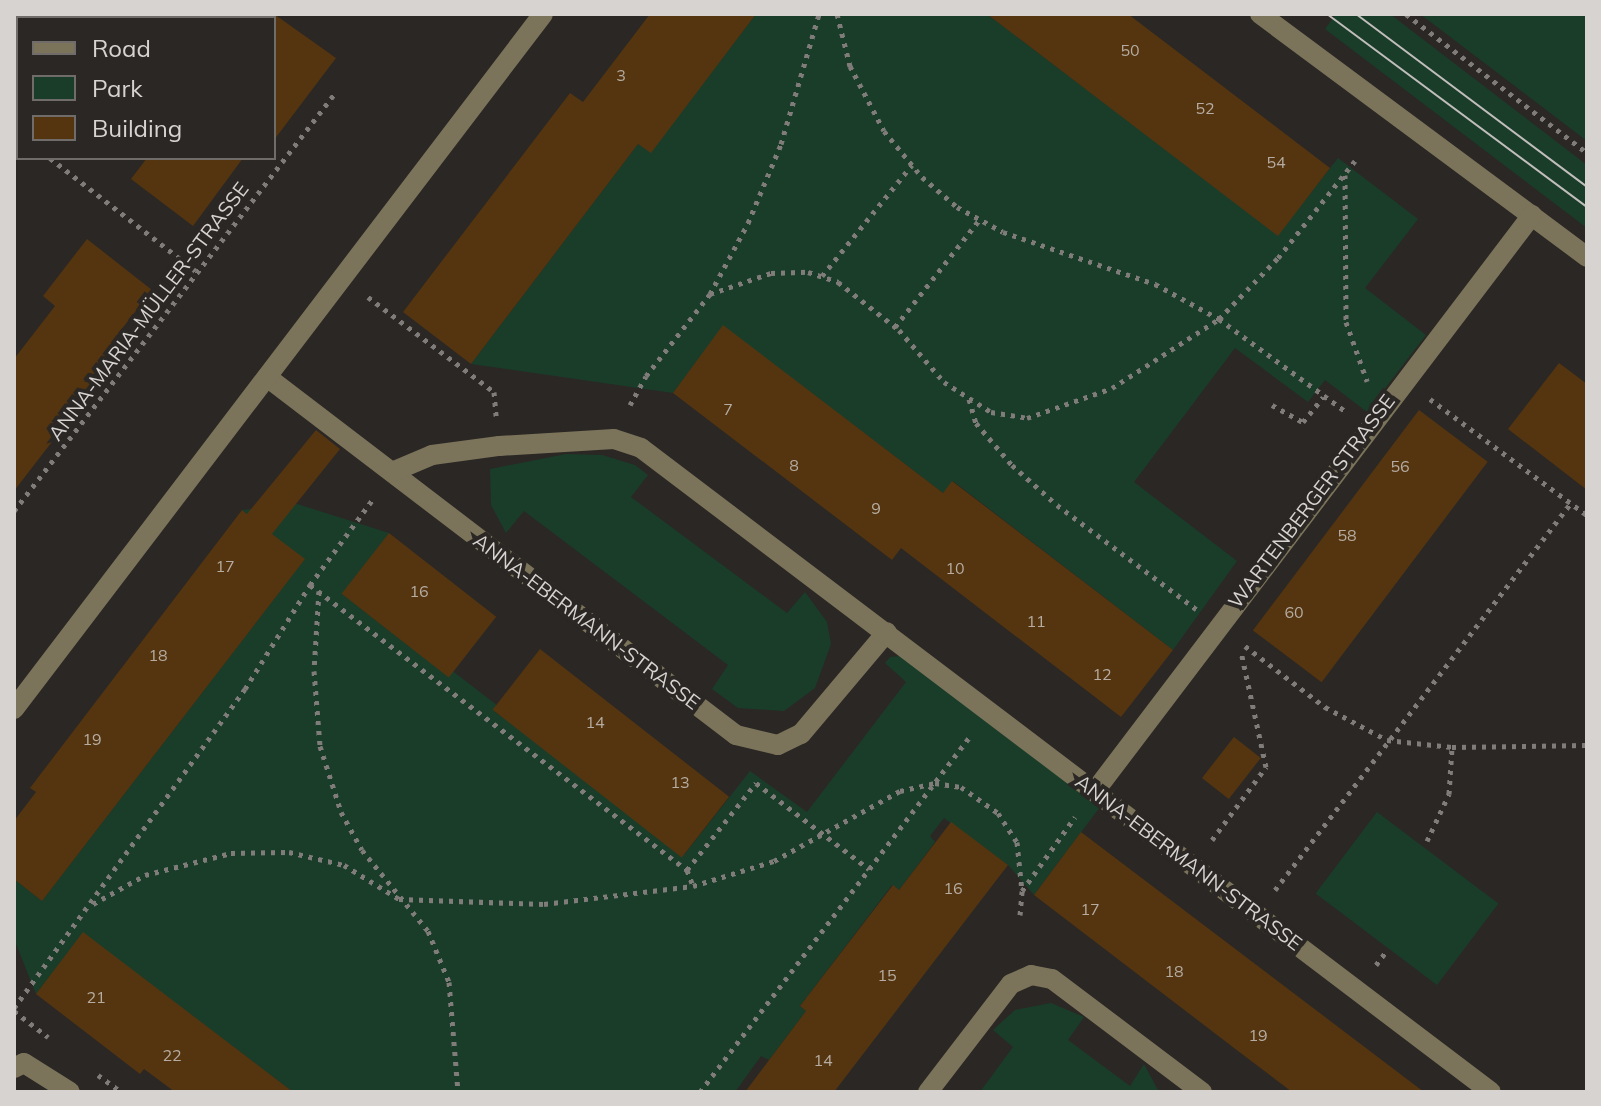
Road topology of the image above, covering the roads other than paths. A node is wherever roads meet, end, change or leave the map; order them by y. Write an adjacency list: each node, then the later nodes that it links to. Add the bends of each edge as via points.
1 (543, 14): 7 (street)
2 (1260, 14): 4 (street)
3 (1296, 14): 4 (street)
4 (1283, 30): 5 (street)
5 (1532, 215): 6 (street); 11 (street, WARTENBERGER STRASSE)
6 (1587, 257)
7 (267, 377): 8 (street, ANNA-EBERMANN-STRASSE); 10 (street)
8 (392, 472): 9 (street, ANNA-EBERMANN-STRASSE, via 432,455 614,439 641,448); 9 (street, ANNA-EBERMANN-STRASSE, via 736,735 778,745 801,734)
9 (887, 632): 11 (street, ANNA-EBERMANN-STRASSE)
10 (14, 709)
11 (1095, 791): 16 (street, ANNA-EBERMANN-STRASSE)
12 (14, 1068): 13 (street, via 24,1063)
13 (70, 1092)
14 (928, 1092): 15 (street, via 1011,984 1031,975 1052,979)
15 (1202, 1092)
16 (1491, 1092)

